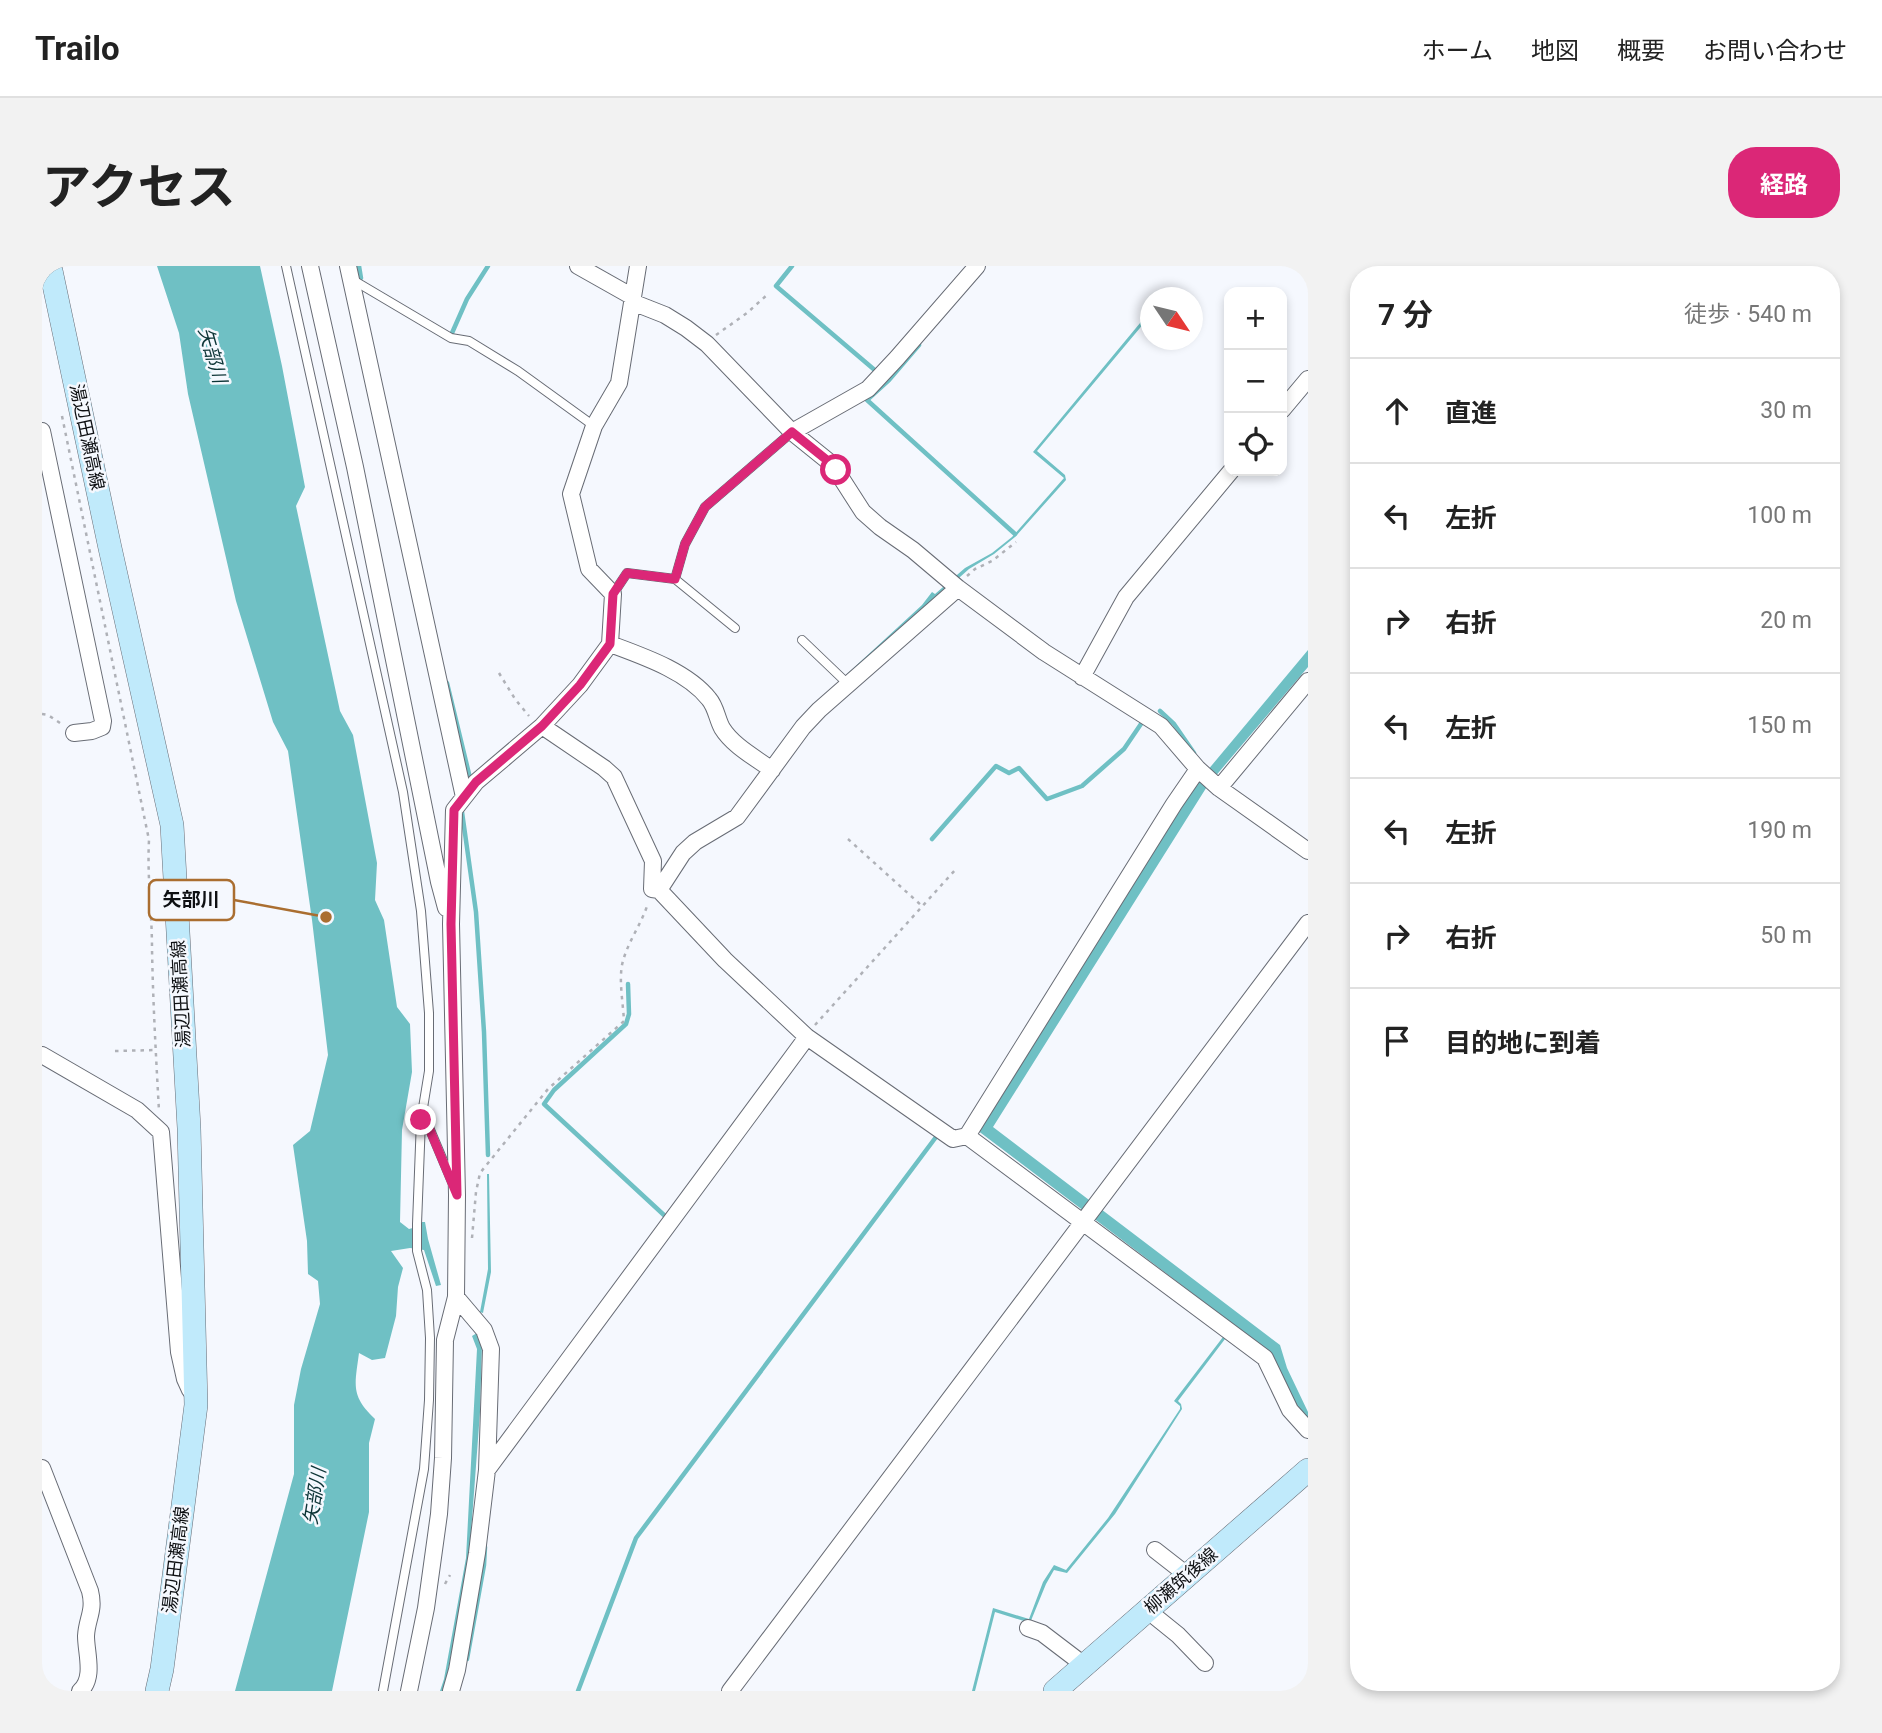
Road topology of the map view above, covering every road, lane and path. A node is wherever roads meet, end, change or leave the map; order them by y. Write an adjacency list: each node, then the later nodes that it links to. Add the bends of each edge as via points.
1 (50, 266): 54 (main road, 湯辺田瀬高線, via 172,825 189,1128)
2 (286, 266): 47 (lane, via 403,792 421,911 429,1013 429,1071)
3 (310, 266): 42 (street)
4 (578, 266): 9 (street)
5 (977, 266): 16 (street, via 868,388)
6 (641, 269): 9 (street)
7 (349, 272): 14 (lane, via 451,338 469,341 518,371); 35 (street)
8 (768, 293): 10 (path)
9 (633, 299): 10 (street); 14 (street, via 619,383)
10 (707, 344): 16 (street)
11 (1308, 379): 12 (street)
12 (1287, 404)
13 (62, 417): 44 (path, via 149,840)
14 (594, 426): 21 (street, via 571,494 589,569)
15 (42, 431): 31 (street, via 103,721 102,727)
16 (792, 432): 19 (lane, via 705,507 685,544); 20 (street, via 836,470 863,512)
17 (1227, 476): 26 (street, via 1126,597)
18 (1016, 542): 20 (path)
19 (675, 579): 21 (lane, via 627,573); 22 (lane)
20 (957, 587): 26 (street); 28 (street)
21 (613, 594): 24 (street)
22 (734, 628)
23 (802, 640): 28 (lane)
24 (610, 644): 30 (street); 33 (street, via 652,659 691,682 710,700 732,740)
25 (499, 673): 30 (path)
26 (1082, 677): 32 (street, via 1161,726)
27 (1308, 681): 34 (street)
28 (849, 685): 33 (street, via 803,727)
29 (42, 714): 31 (path)
30 (541, 727): 35 (street); 39 (street, via 614,777 653,860)
31 (74, 733)
32 (1198, 769): 34 (street); 49 (street)
33 (772, 770): 39 (street, via 737,817 695,842)
34 (1219, 788): 37 (street)
35 (464, 797): 42 (street, via 454,810)
36 (848, 839): 40 (path)
37 (1308, 851)
38 (956, 869): 40 (path)
39 (656, 890): 43 (street); 52 (path, via 622,965 624,1021 548,1089 480,1173)
40 (922, 906): 43 (path)
41 (1308, 923): 51 (street)
42 (451, 924): 50 (street)
43 (806, 1036): 49 (street, via 953,1139); 57 (street)
44 (156, 1050): 45 (path); 48 (path)
45 (115, 1051)
46 (42, 1055): 48 (street, via 137,1110)
47 (422, 1111): 50 (lane); 67 (lane, via 417,1251 427,1290 429,1400 424,1469)
48 (161, 1132): 54 (street, via 179,1353)
49 (967, 1136): 51 (street)
50 (457, 1195): 53 (street)
51 (1090, 1214): 55 (street, via 1265,1358 1290,1410); 70 (street)
52 (470, 1246)
53 (456, 1297): 57 (street, via 484,1330 491,1349); 68 (street, via 445,1340 439,1514)
54 (196, 1405): 66 (main road, 湯辺田瀬高線)
55 (1308, 1430)
56 (42, 1468): 65 (street, via 93,1602 86,1634 89,1670)
57 (487, 1470): 69 (street)
58 (1308, 1470): 60 (main road, 柳瀬筑後線)
59 (1155, 1550): 60 (street)
60 (1187, 1575): 61 (main road, 柳瀬筑後線)
61 (1147, 1610): 63 (street); 64 (main road, 柳瀬筑後線)
62 (1028, 1629): 64 (street, via 1042,1633)
63 (1205, 1663)
64 (1084, 1665): 71 (main road, 柳瀬筑後線)
65 (80, 1691)
66 (157, 1691)
67 (383, 1691)
68 (409, 1691)
69 (452, 1691)
70 (730, 1691)
71 (1055, 1691)

